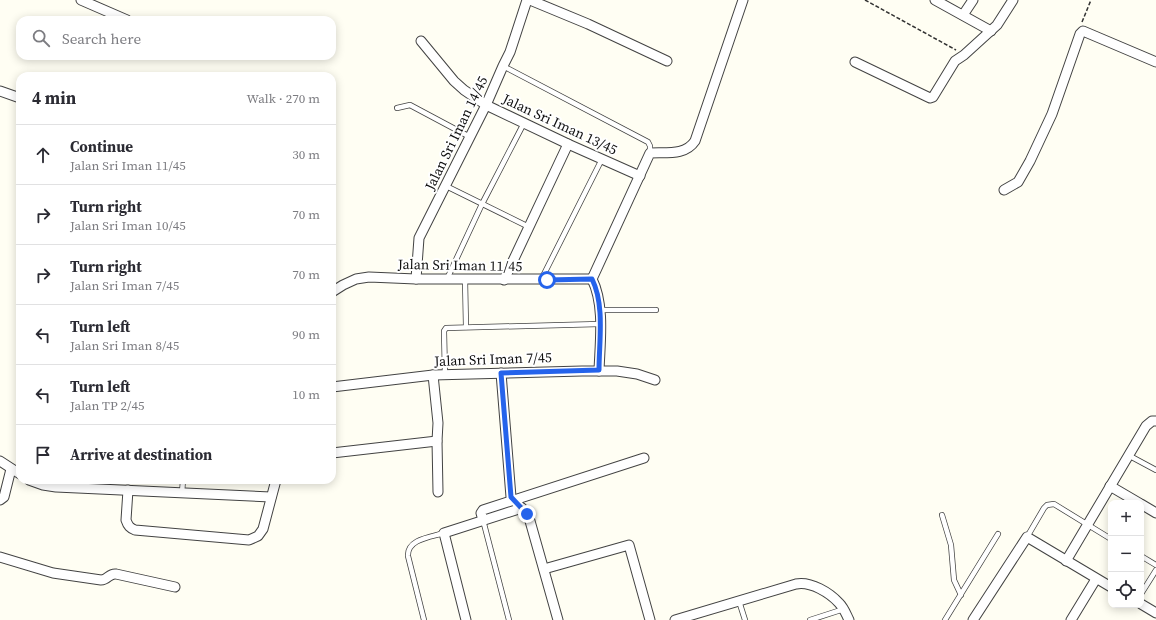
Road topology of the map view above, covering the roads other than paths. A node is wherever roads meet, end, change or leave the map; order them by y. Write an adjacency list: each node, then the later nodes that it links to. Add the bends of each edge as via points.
1 (81, 0): 8 (street)
2 (527, 0): 15 (street, Jalan Sri Iman 14/45)
3 (530, 0): 12 (street)
4 (743, 0): 23 (street, via 695,141 682,152)
5 (935, 0): 9 (street)
6 (973, 0): 9 (street)
7 (1013, 0): 10 (street)
8 (118, 16)
9 (963, 16): 10 (street)
10 (991, 31): 13 (street, via 955,61 935,96 931,98)
11 (421, 41): 18 (street, Jalan Sri Iman 13/45, via 454,81)
12 (667, 61)
13 (854, 62)
14 (1156, 62): 27 (street, via 1083,31 1071,56 1052,114 1030,162 1018,182)
15 (503, 66): 18 (street, Jalan Sri Iman 14/45); 23 (lane, via 648,142)
16 (0, 91): 17 (street)
17 (16, 97)
18 (486, 105): 20 (street, Jalan Sri Iman 13/45); 21 (street, Jalan Sri Iman 14/45)
19 (397, 108): 21 (lane, via 410,105)
20 (524, 123): 22 (street, Jalan Sri Iman 13/45); 28 (lane)
21 (470, 137): 26 (street, Jalan Sri Iman 14/45)
22 (568, 144): 24 (street, Jalan Sri Iman 13/45); 29 (street)
23 (650, 153): 25 (street)
24 (602, 159): 25 (street, Jalan Sri Iman 13/45); 35 (lane)
25 (640, 176): 33 (street)
26 (446, 186): 28 (lane); 30 (street, Jalan Sri Iman 14/45, via 419,238)
27 (1004, 190)
28 (482, 204): 29 (lane); 31 (lane)
29 (529, 227): 34 (street)
30 (416, 279): 31 (street, Jalan Sri Iman 11/45); 36 (street, Jalan Sri Iman 11/45, via 369,277 356,279)
31 (448, 279): 32 (street, Jalan Sri Iman 11/45)
32 (466, 279): 34 (street, Jalan Sri Iman 11/45); 40 (lane)
33 (592, 279): 35 (street, Jalan Sri Iman 11/45); 37 (street)
34 (504, 280): 35 (street, Jalan Sri Iman 11/45)
35 (541, 280)
36 (336, 289)
37 (600, 310): 38 (lane); 39 (street)
38 (656, 310)
39 (600, 324): 40 (lane); 41 (street)
40 (466, 327): 44 (lane, via 444,329)
41 (599, 370): 42 (street, Jalan Sri Iman 7/45); 45 (street, Jalan Sri Iman 7/45, via 637,374)
42 (501, 373): 44 (street, Jalan Sri Iman 7/45); 66 (street)
43 (433, 375): 44 (street, Jalan Sri Iman 7/45); 46 (street, Jalan Sri Iman 7/45); 48 (street, via 438,423)
44 (445, 375)
45 (655, 380)
46 (336, 387)
47 (1156, 421): 50 (street, via 1146,426)
48 (436, 441): 49 (street); 62 (street)
49 (336, 453)
50 (1128, 455): 54 (lane); 60 (street)
51 (644, 458): 66 (street)
52 (0, 461): 53 (street)
53 (12, 469): 55 (street); 65 (street, via 4,496)
54 (1156, 470)
55 (16, 472)
56 (40, 484): 57 (street, via 56,487)
57 (88, 484): 61 (street)
58 (183, 484): 63 (lane)
59 (275, 484): 64 (street)
60 (1110, 486): 67 (street); 73 (street)
61 (128, 490): 63 (street); 64 (street, via 126,520 130,528 249,540 261,534)
62 (438, 492)
63 (182, 493): 64 (street)
64 (271, 497)
65 (0, 500)
66 (512, 500): 69 (street); 72 (street, via 483,510)
67 (1133, 500)
68 (1144, 506): 70 (street)
69 (522, 508): 72 (street); 82 (street, via 530,521)
70 (1156, 513)
71 (942, 515): 88 (lane, via 951,545 954,580)
72 (483, 520): 74 (street); 95 (lane)
73 (1088, 524): 76 (lane); 77 (lane, via 1058,505 1050,504 1044,508); 80 (street)
74 (444, 533): 93 (lane, via 413,543 409,549 408,556); 94 (street)
75 (998, 534): 88 (lane)
76 (1108, 536)
77 (1027, 537): 80 (street); 103 (street)
78 (0, 557): 86 (street, via 53,573 101,580 116,574)
79 (1144, 558): 81 (lane)
80 (1066, 561): 84 (street)
81 (1156, 565)
82 (544, 569): 96 (street); 97 (street, via 629,545)
83 (1156, 570): 87 (lane)
84 (1096, 579): 85 (street); 104 (street)
85 (1108, 585)
86 (175, 587)
87 (1144, 589)
88 (960, 595): 102 (lane)
89 (739, 601): 91 (street, via 803,583 827,593); 98 (street); 99 (lane)
90 (1144, 606): 92 (street)
91 (844, 609): 100 (lane); 101 (street)
92 (1156, 613)
93 (424, 620)
94 (466, 620)
95 (509, 620)
96 (558, 620)
97 (650, 620)
98 (675, 620)
99 (745, 620)
100 (810, 620)
101 (849, 620)
102 (945, 620)
103 (973, 620)
104 (1071, 620)

